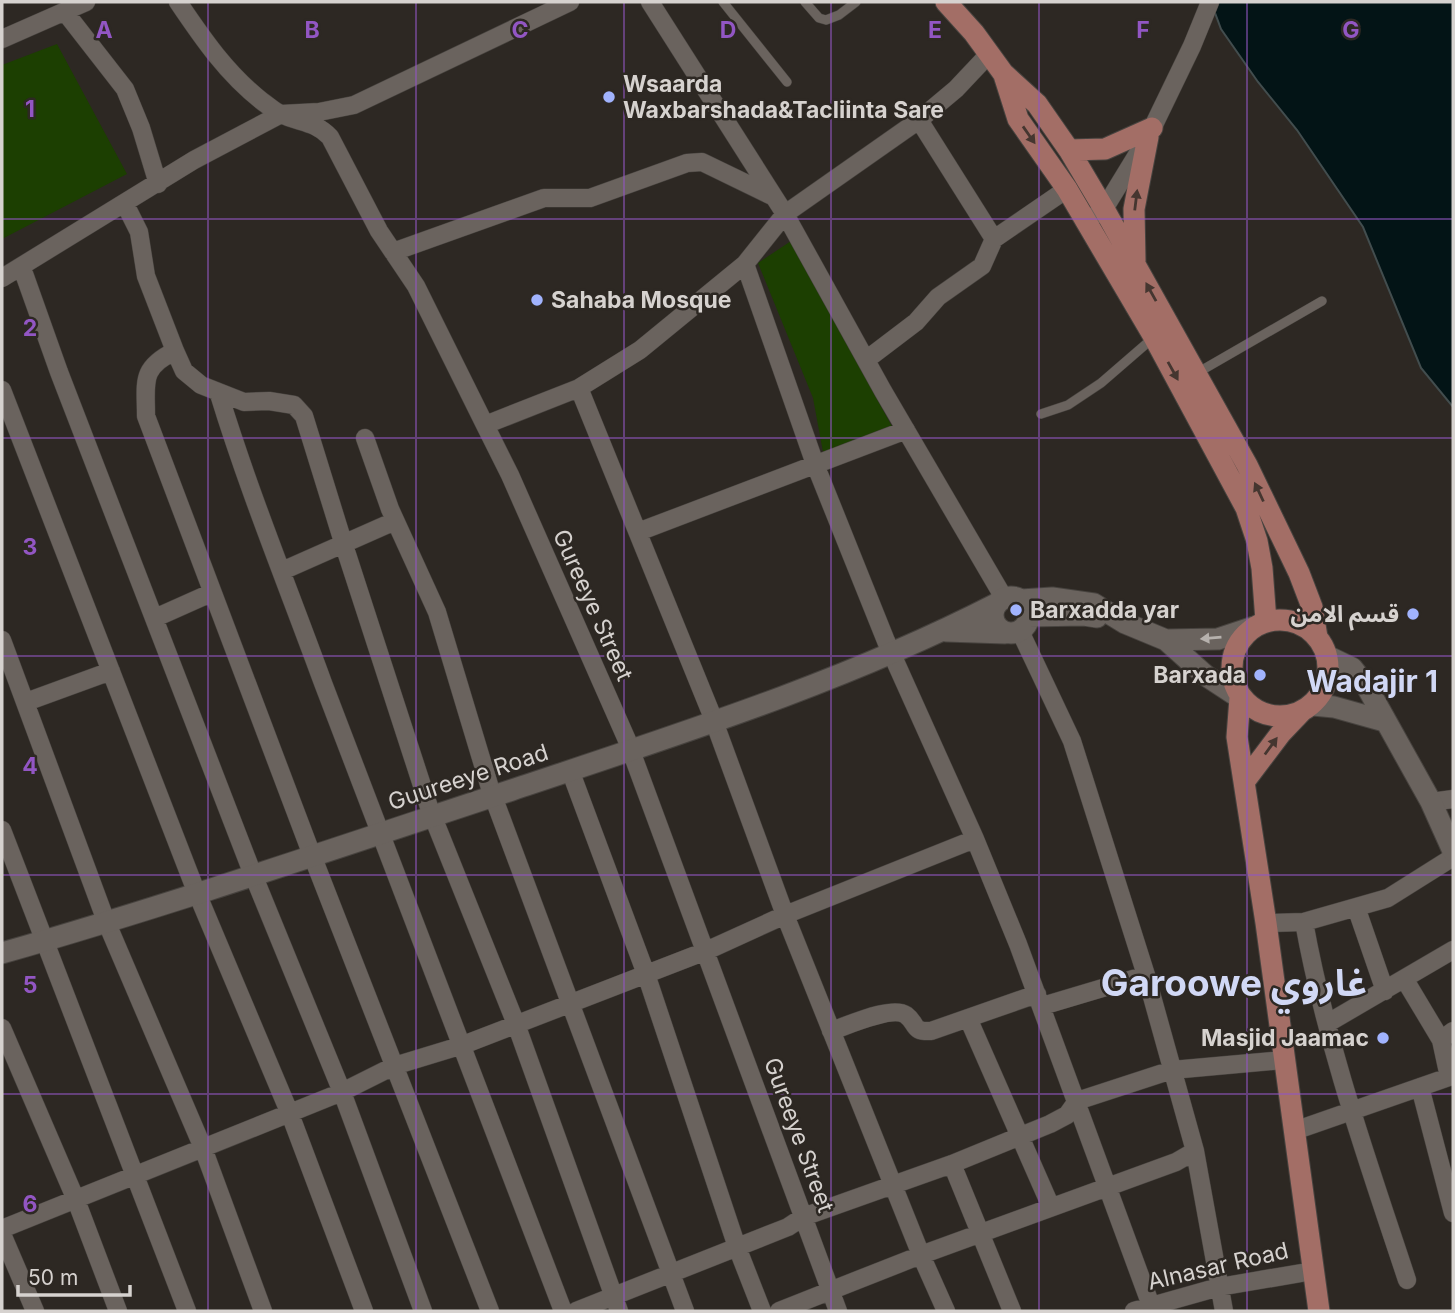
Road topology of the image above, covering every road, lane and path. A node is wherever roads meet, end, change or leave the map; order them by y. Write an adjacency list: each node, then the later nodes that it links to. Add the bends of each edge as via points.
1 (86, 2): 10 (street)
2 (178, 2): 15 (street, Gureeye Street, via 242,86)
3 (569, 2): 15 (street, via 354,105)
4 (650, 2): 21 (street)
5 (723, 2): 14 (lane)
6 (805, 2): 7 (lane, via 826,20)
7 (856, 2)
8 (949, 3): 12 (main road)
9 (1208, 8): 17 (street)
10 (65, 12): 11 (street); 19 (street, via 125,89)
11 (2, 39)
12 (989, 54): 13 (main road); 16 (street)
13 (1003, 73): 18 (main road, via 1037,104); 20 (main road, one-way to 20, via 1018,119)
14 (787, 82)
15 (281, 114): 19 (street); 27 (street, Gureeye Street, via 311,122 330,137)
16 (919, 121): 24 (street); 26 (street)
17 (1150, 132): 18 (main road, via 1105,149); 23 (street); 28 (main road, one-way to 17, via 1134,209)
18 (1069, 150): 23 (main road)
19 (158, 184): 22 (street)
20 (1067, 189): 25 (main road); 26 (street)
21 (775, 198): 24 (street); 27 (street, via 702,162 687,163 590,198 544,198)
22 (125, 204): 30 (street); 34 (street, via 139,232 146,276)
23 (1104, 209): 25 (street); 28 (main road)
24 (785, 214): 29 (street); 35 (street)
25 (1086, 222): 33 (main road)
26 (994, 239): 35 (street, via 982,266 938,297 916,322)
27 (393, 252): 41 (street, Gureeye Street, via 416,286)
28 (1135, 263): 36 (main road, one-way to 28)
29 (745, 264): 37 (street, via 640,350); 44 (street)
30 (22, 268): 31 (street); 51 (street)
31 (2, 278)
32 (1322, 301): 36 (lane)
33 (1154, 337): 40 (lane, via 1101,383 1068,405); 52 (main road, one-way to 52, via 1246,508 1262,568)
34 (175, 351): 39 (street, via 184,371); 49 (street, via 157,360 146,377 146,416)
35 (866, 360): 42 (street)
36 (1196, 373): 56 (main road, one-way to 36, via 1299,573)
37 (579, 388): 41 (street); 46 (street)
38 (2, 390): 58 (street)
39 (219, 394): 47 (street, via 244,402 294,405 304,416); 48 (street, via 242,469)
40 (1041, 414)
41 (485, 425): 64 (street, Gureeye Street)
42 (906, 430): 44 (street); 50 (street)
43 (365, 438): 45 (street)
44 (815, 464): 46 (street); 57 (street)
45 (395, 520): 47 (street); 67 (street, via 436,612)
46 (638, 532): 63 (street)
47 (343, 542): 48 (street); 70 (street)
48 (282, 570): 72 (street)
49 (211, 593): 51 (street); 75 (street)
50 (1012, 614): 53 (street); 53 (street, Guureeye Road); 55 (street, via 1084,615 1125,623); 89 (street, via 1072,741)
51 (155, 618): 77 (street)
52 (1260, 624): 55 (street, one-way to 55, via 1218,639); 56 (main road, via 1294,621); 59 (main road, via 1243,636 1231,664)
53 (944, 631): 57 (street, Guureeye Road)
54 (2, 640): 60 (street)
55 (1166, 640): 59 (street)
56 (1322, 646): 61 (main road, via 1328,677 1323,691); 62 (street, via 1352,668)
57 (892, 654): 63 (street, Guureeye Road); 73 (street)
58 (111, 671): 60 (street); 78 (street)
59 (1240, 698): 61 (main road, via 1267,715 1284,716); 66 (main road, via 1237,737)
60 (26, 702): 81 (street)
61 (1307, 708): 62 (street, via 1334,707); 66 (main road, one-way to 61, via 1281,733)
62 (1384, 721): 69 (street)
63 (714, 722): 64 (street, Guureeye Road); 80 (street)
64 (631, 750): 65 (street, Guureeye Road); 86 (street, Gureeye Street)
65 (570, 770): 67 (street, Guureeye Road); 88 (street)
66 (1244, 782): 83 (main road)
67 (493, 796): 70 (street, Guureeye Road); 93 (street)
68 (1453, 799): 69 (street)
69 (1431, 802): 74 (street)
70 (433, 816): 72 (street, Guureeye Road); 96 (street)
71 (2, 830): 84 (street)
72 (379, 834): 75 (street, Guureeye Road); 100 (street)
73 (975, 839): 80 (street); 92 (street)
74 (1453, 851)
75 (312, 856): 77 (street, Guureeye Road); 102 (street)
76 (1453, 857): 79 (street, via 1388,898)
77 (254, 876): 78 (street, Guureeye Road); 106 (street)
78 (197, 894): 81 (street, Guureeye Road); 109 (street)
79 (1356, 907): 82 (street); 91 (street)
80 (785, 915): 86 (street); 98 (street)
81 (106, 921): 84 (street, Guureeye Road); 112 (street)
82 (1304, 922): 83 (street); 95 (street)
83 (1266, 923): 101 (main road)
84 (44, 941): 87 (street, Guureeye Road); 115 (street)
85 (1453, 950): 90 (street)
86 (706, 951): 88 (street); 121 (street, Gureeye Street)
87 (2, 953)
88 (646, 974): 93 (street); 124 (street)
89 (1146, 975): 92 (street); 103 (street)
90 (1405, 980): 91 (street); 99 (street)
91 (1385, 991): 95 (street)
92 (1039, 1000): 94 (street); 107 (street)
93 (571, 1003): 96 (street); 127 (street)
94 (968, 1018): 98 (street, via 921,1032 907,1016 887,1012); 111 (street)
95 (1328, 1023): 108 (street)
96 (516, 1024): 100 (street); 131 (street)
97 (2, 1028): 118 (street)
98 (831, 1031): 116 (street)
99 (1447, 1035): 104 (street)
100 (463, 1045): 102 (street); 140 (street)
101 (1284, 1060): 103 (street); 110 (main road)
102 (394, 1066): 106 (street); 139 (street)
103 (1172, 1070): 107 (street); 113 (street)
104 (1451, 1081): 105 (street)
105 (1420, 1087): 108 (street); 120 (street)
106 (342, 1092): 109 (street); 138 (street)
107 (1077, 1101): 111 (street, via 1067,1115); 117 (street)
108 (1352, 1110): 110 (street); 128 (street)
109 (290, 1114): 112 (street); 137 (street)
110 (1293, 1131): 126 (main road)
111 (1021, 1136): 114 (street); 119 (street)
112 (203, 1148): 115 (street); 136 (street)
113 (1195, 1150): 117 (street, via 1176,1162); 129 (street)
114 (952, 1164): 116 (street); 123 (street)
115 (136, 1177): 118 (street); 135 (street)
116 (893, 1185): 121 (street); 125 (street)
117 (1108, 1187): 119 (street); 132 (street)
118 (76, 1200): 122 (street); 134 (street)
119 (1051, 1208): 123 (street)
120 (1453, 1213)
121 (803, 1217): 124 (street); 130 (street, Gureeye Street)
122 (2, 1232): 133 (street)
123 (980, 1233): 125 (street); 147 (street)
124 (737, 1247): 127 (street); 143 (street)
125 (921, 1255): 130 (street); 146 (street)
126 (1313, 1271): 129 (street, Alnasar Road); 149 (main road)
127 (671, 1274): 131 (street); 142 (street)
128 (1407, 1280)
129 (1219, 1287): 132 (street, Alnasar Road); 148 (street)
130 (831, 1290): 144 (street); 145 (street, Gureeye Street)
131 (616, 1304): 141 (street)
132 (1146, 1309)
133 (35, 1311)
134 (118, 1311)
135 (187, 1311)
136 (263, 1311)
137 (364, 1311)
138 (423, 1311)
139 (490, 1311)
140 (563, 1311)
141 (576, 1311)
142 (685, 1311)
143 (762, 1311)
144 (779, 1311)
145 (838, 1311)
146 (946, 1311)
147 (1012, 1311)
148 (1224, 1311)
149 (1319, 1311)

